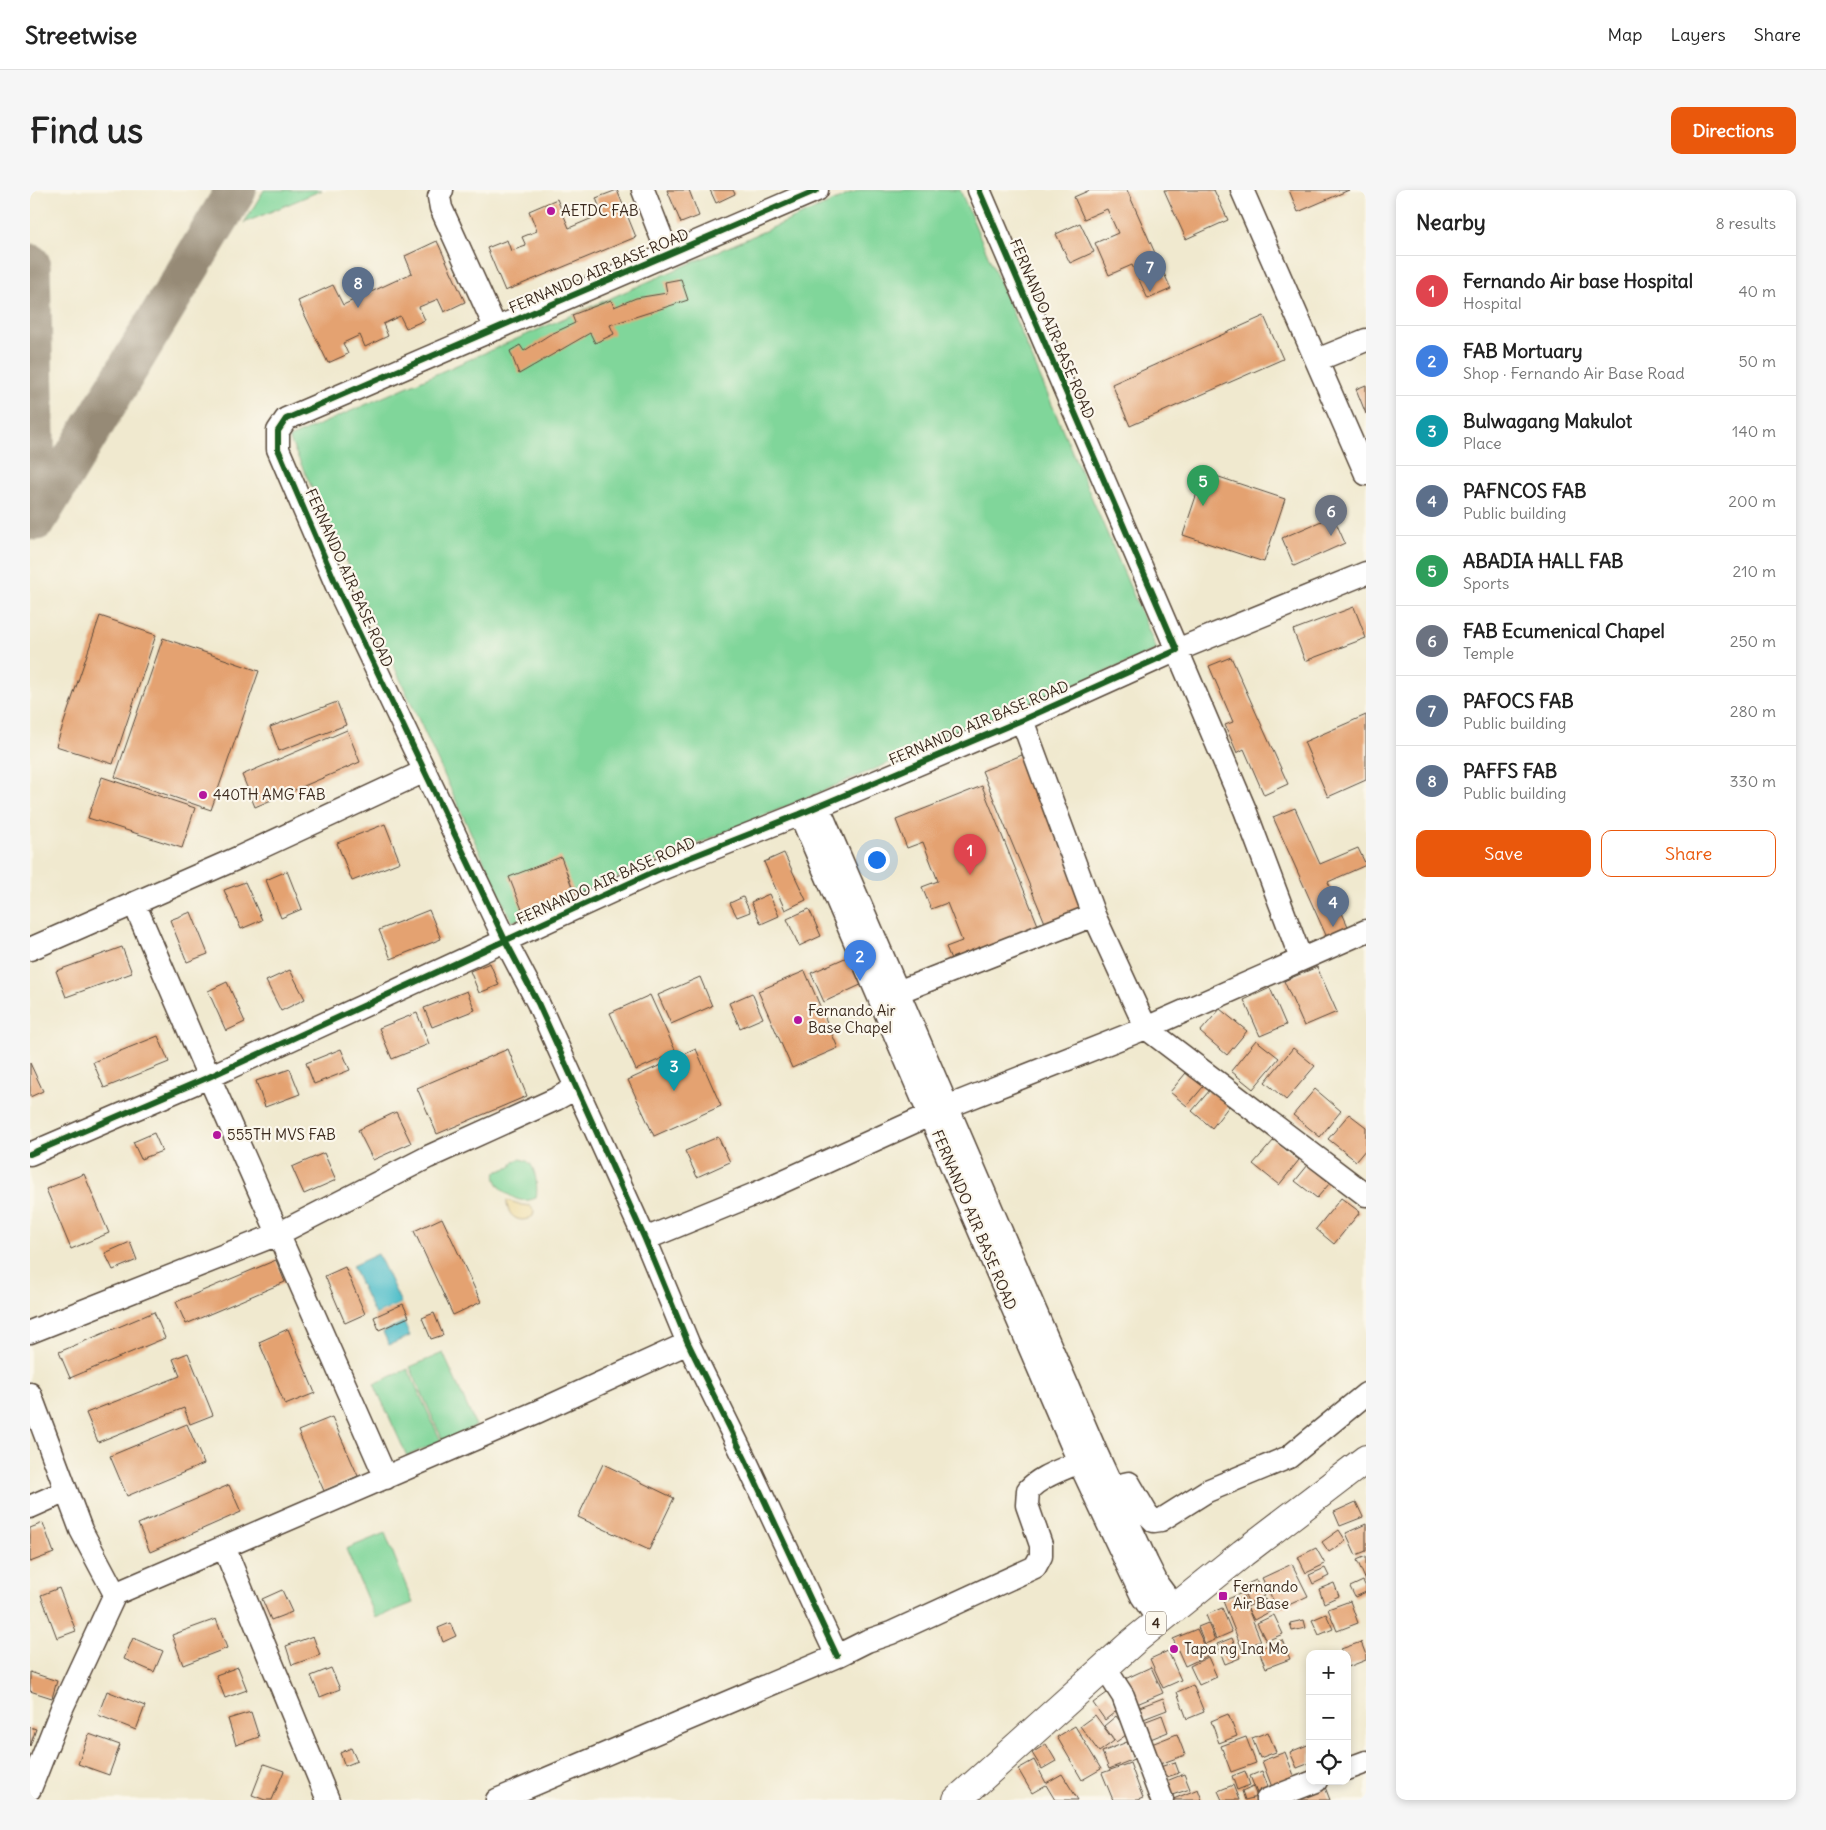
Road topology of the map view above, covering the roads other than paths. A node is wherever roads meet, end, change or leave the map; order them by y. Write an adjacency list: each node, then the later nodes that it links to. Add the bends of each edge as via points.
1 (442, 190): 7 (street, via 439,197 441,208)
2 (643, 190): 6 (street)
3 (817, 190): 6 (street, FERNANDO AIR BASE ROAD)
4 (979, 190): 12 (street, FERNANDO AIR BASE ROAD)
5 (1242, 190): 9 (street)
6 (668, 254): 7 (street, FERNANDO AIR BASE ROAD)
7 (496, 329): 14 (street, FERNANDO AIR BASE ROAD, via 286,419 278,432 278,449 339,591)
8 (1366, 340): 9 (street)
9 (1317, 360): 10 (street)
10 (1366, 474)
11 (1366, 573): 12 (street)
12 (1177, 650): 13 (street, FERNANDO AIR BASE ROAD); 21 (street, via 1245,810)
13 (1022, 720): 15 (street, FERNANDO AIR BASE ROAD); 17 (street)
14 (425, 771): 16 (street); 19 (street, FERNANDO AIR BASE ROAD)
15 (809, 810): 19 (street, FERNANDO AIR BASE ROAD, via 656,871); 22 (street, FERNANDO AIR BASE ROAD)
16 (134, 903): 20 (street); 24 (street)
17 (1094, 915): 22 (street); 23 (street)
18 (1366, 931): 21 (street)
19 (505, 940): 24 (street); 25 (street, via 538,1003)
20 (30, 949)
21 (1301, 959): 23 (street)
22 (888, 996): 26 (street, FERNANDO AIR BASE ROAD)
23 (1146, 1028): 26 (street); 28 (street)
24 (209, 1077): 27 (street); 29 (street)
25 (576, 1088): 29 (street, via 428,1157); 30 (street)
26 (938, 1111): 30 (street, via 754,1194); 35 (street, FERNANDO AIR BASE ROAD)
27 (30, 1154)
28 (1366, 1195)
29 (278, 1234): 31 (street); 37 (street)
30 (645, 1238): 32 (street)
31 (30, 1332)
32 (688, 1343): 37 (street); 44 (street)
33 (30, 1394): 38 (street)
34 (1366, 1394): 39 (street, via 1289,1457 1207,1491 1161,1520 1154,1521 1147,1514 1129,1483)
35 (1088, 1457): 39 (street, FERNANDO AIR BASE ROAD); 44 (street, via 1052,1472 1028,1490 1027,1505 1041,1544 1041,1556 1035,1567)
36 (1362, 1465): 43 (highway, 4)
37 (386, 1478): 41 (street)
38 (66, 1490): 40 (street); 42 (street, via 81,1530)
39 (1103, 1490): 43 (street, FERNANDO AIR BASE ROAD, via 1122,1531 1158,1585)
40 (30, 1507)
41 (224, 1547): 42 (street); 50 (street)
42 (115, 1594): 49 (street, via 62,1708)
43 (1167, 1614): 45 (highway, 4)
44 (837, 1656): 51 (street)
45 (1105, 1668): 52 (highway, 4); 53 (street, via 1123,1696)
46 (1366, 1762): 47 (street)
47 (1351, 1768)
48 (1306, 1785): 54 (street)
49 (30, 1789)
50 (328, 1800)
51 (497, 1800)
52 (957, 1800)
53 (1162, 1800)
54 (1267, 1800)

